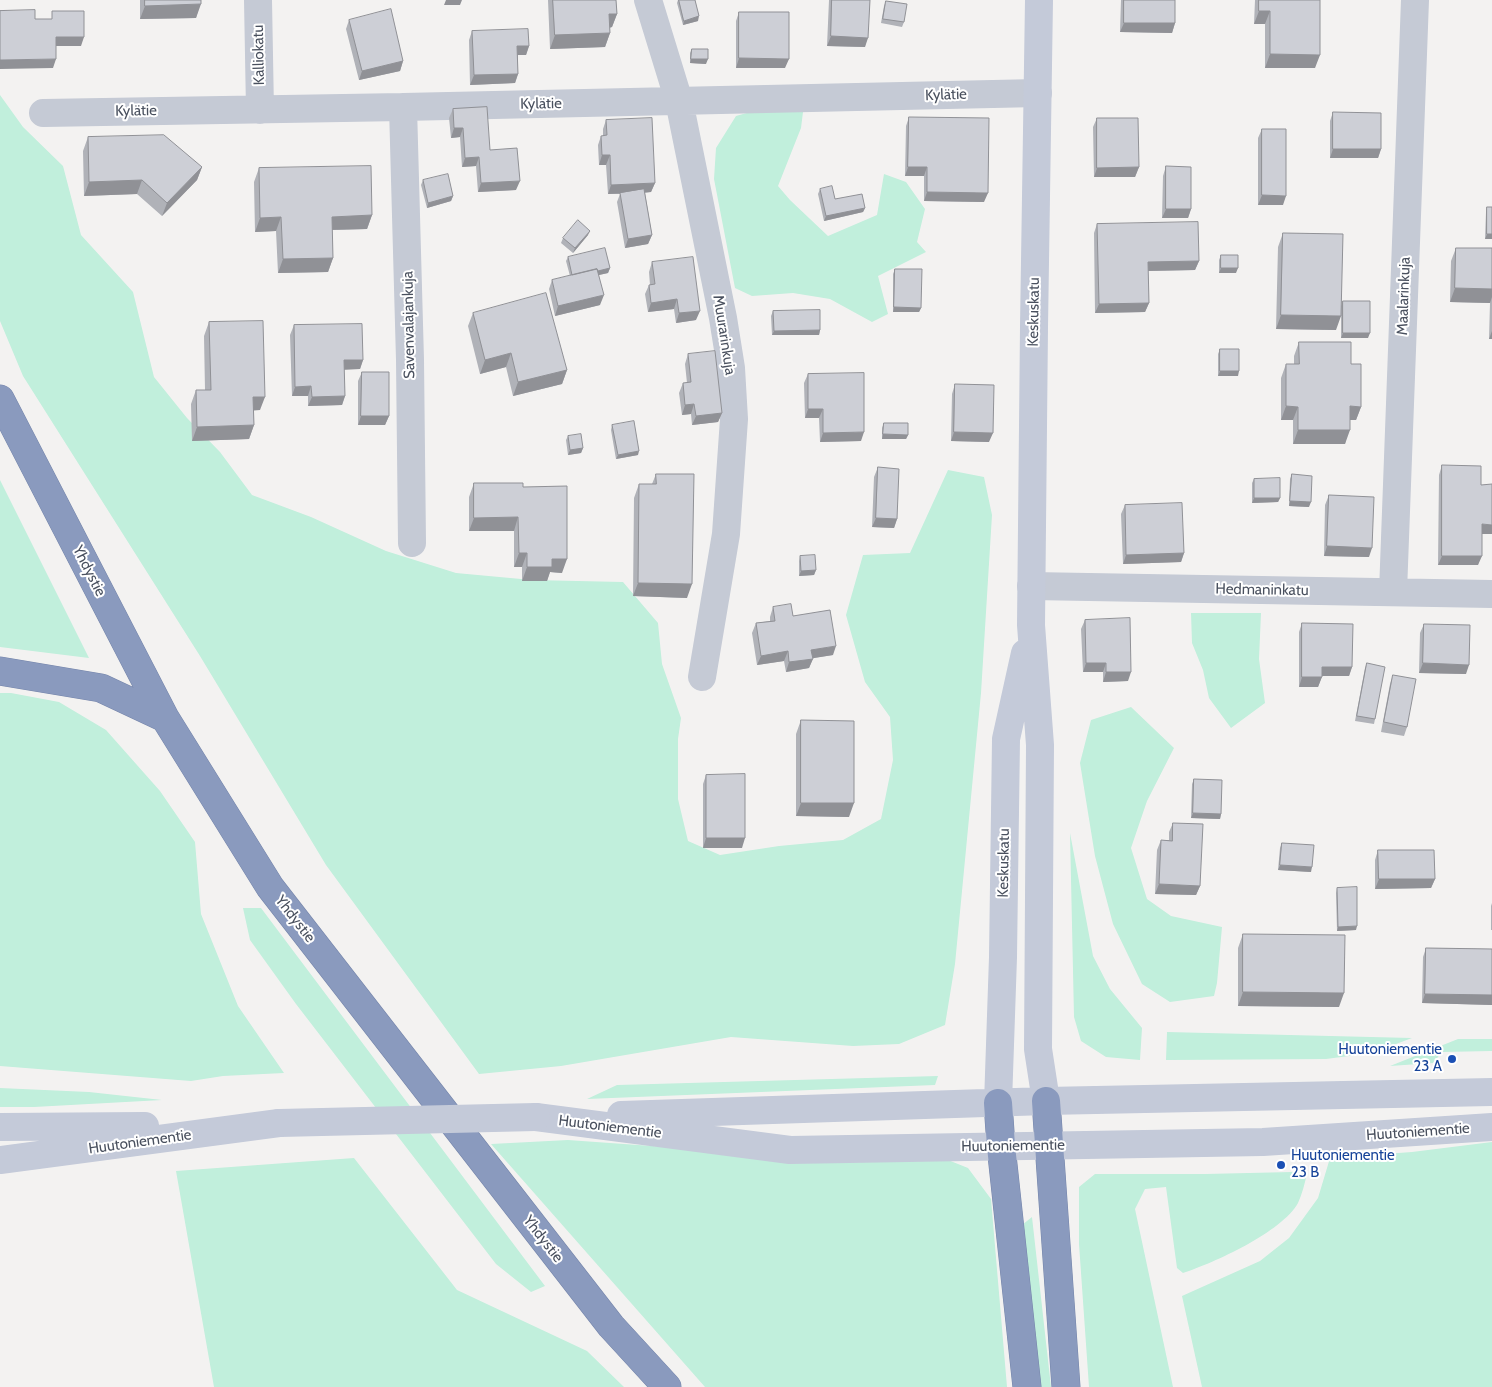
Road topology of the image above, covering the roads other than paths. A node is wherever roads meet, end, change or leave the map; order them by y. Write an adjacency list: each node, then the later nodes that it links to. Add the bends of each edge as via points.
1 (258, 0): 8 (street, Kalliokatu)
2 (648, 0): 6 (street, Muurarinkuja)
3 (1039, 0): 5 (main road, Keskuskatu)
4 (1415, 0): 13 (street, Maalarinkuja)
5 (1038, 93): 6 (street, Kylätie); 12 (main road, Keskuskatu)
6 (679, 102): 7 (street, Kylätie); 17 (street, Muurarinkuja, via 723,318 731,368 734,419 726,534)
7 (403, 107): 8 (street, Kylätie); 11 (street, Savenvalajankuja)
8 (260, 110): 9 (street, Kylätie)
9 (43, 112)
10 (0, 399): 18 (highway, Yhdystie)
11 (412, 543)
12 (1031, 586): 13 (street, Hedmaninkatu); 15 (main road, Keskuskatu)
13 (1393, 592): 14 (street, Hedmaninkatu)
14 (1492, 594)
15 (1031, 625): 20 (main road, Keskuskatu, via 1040,745 1038,1049); 21 (main road, Keskuskatu, via 1006,739)
16 (0, 671): 18 (highway, via 101,688)
17 (702, 676)
18 (165, 718): 29 (highway, Yhdystie, via 270,887 611,1326)
19 (1492, 1092): 20 (main road, Huutoniementie)
20 (1046, 1101): 21 (main road, Huutoniementie); 27 (highway)
21 (998, 1103): 22 (main road, Huutoniementie); 26 (highway)
22 (536, 1118): 23 (main road, Huutoniementie, bridge); 26 (main road, Huutoniementie, via 790,1150)
23 (280, 1123): 24 (main road, Huutoniementie); 28 (main road, Huutoniementie)
24 (0, 1127)
25 (1492, 1127): 27 (main road, Huutoniementie, via 1263,1142)
26 (1001, 1146): 27 (main road, Huutoniementie); 30 (highway)
27 (1048, 1146): 31 (highway)
28 (0, 1160)
29 (667, 1387)
30 (1027, 1387)
31 (1066, 1387)

